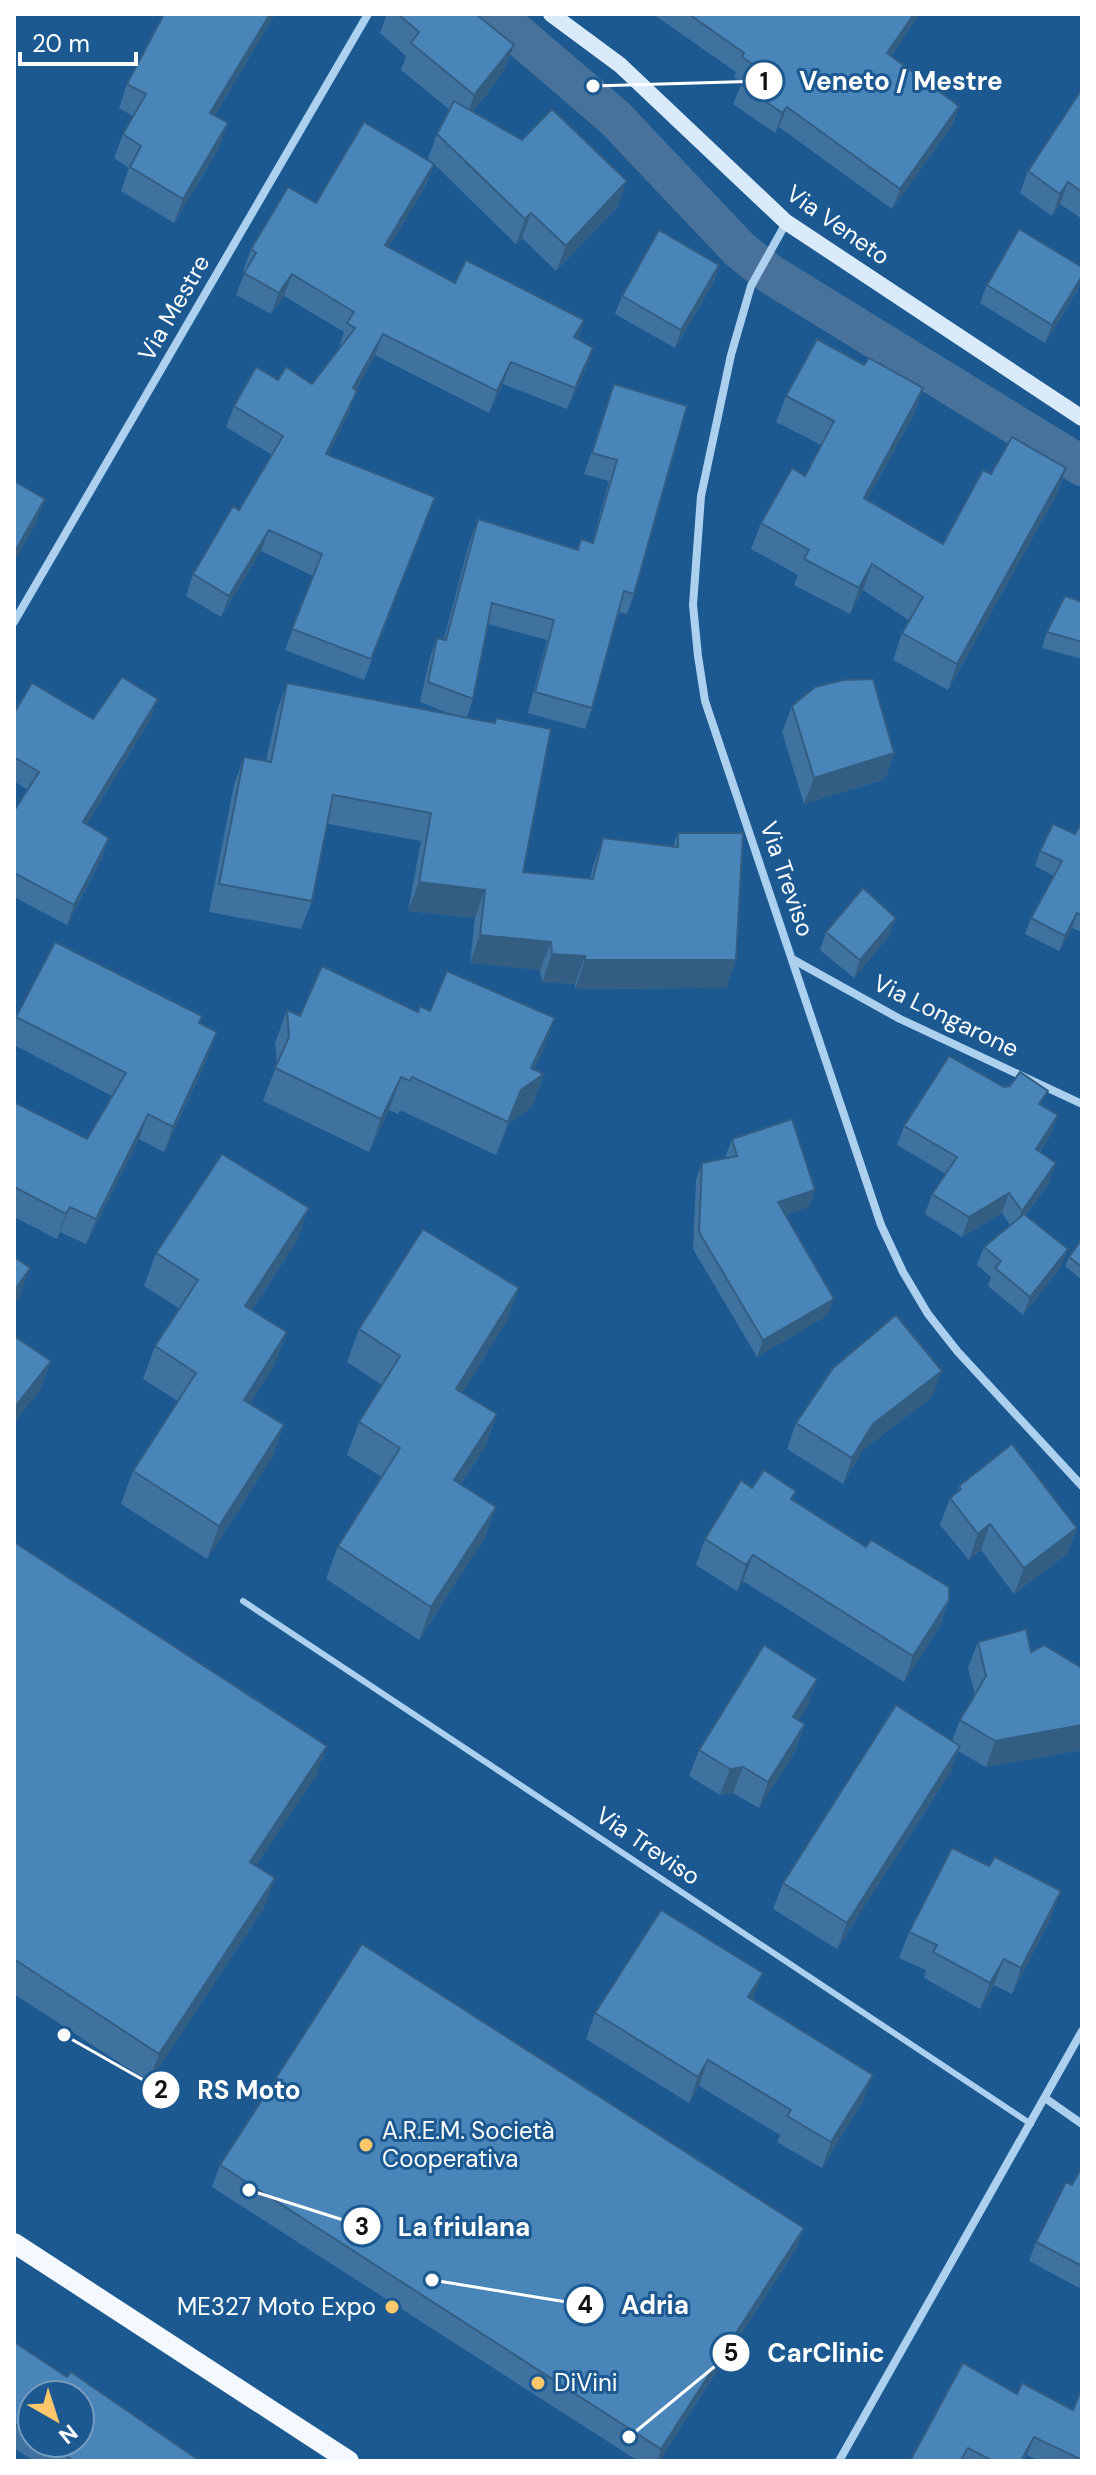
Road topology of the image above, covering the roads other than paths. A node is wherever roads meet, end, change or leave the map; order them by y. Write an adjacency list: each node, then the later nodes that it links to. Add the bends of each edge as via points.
1 (368, 14): 5 (street, Via Mestre)
2 (551, 14): 3 (street, Via Veneto, via 620,65)
3 (786, 222): 4 (street, Via Veneto); 6 (street, Via Treviso, via 751,286 731,355 701,496 693,605 705,701)
4 (1082, 418)
5 (14, 622)
6 (794, 960): 7 (street, Via Longarone, via 900,1019); 8 (street, Via Treviso, via 881,1225 903,1272 958,1352)
7 (1082, 1104)
8 (1082, 1486)
9 (243, 1601): 12 (lane, Via Treviso)
10 (1082, 2031): 11 (street)
11 (1045, 2098): 12 (street); 13 (street)
12 (1031, 2124): 16 (street)
13 (1082, 2124)
14 (14, 2243): 15 (main road)
15 (349, 2461)
16 (839, 2461)

